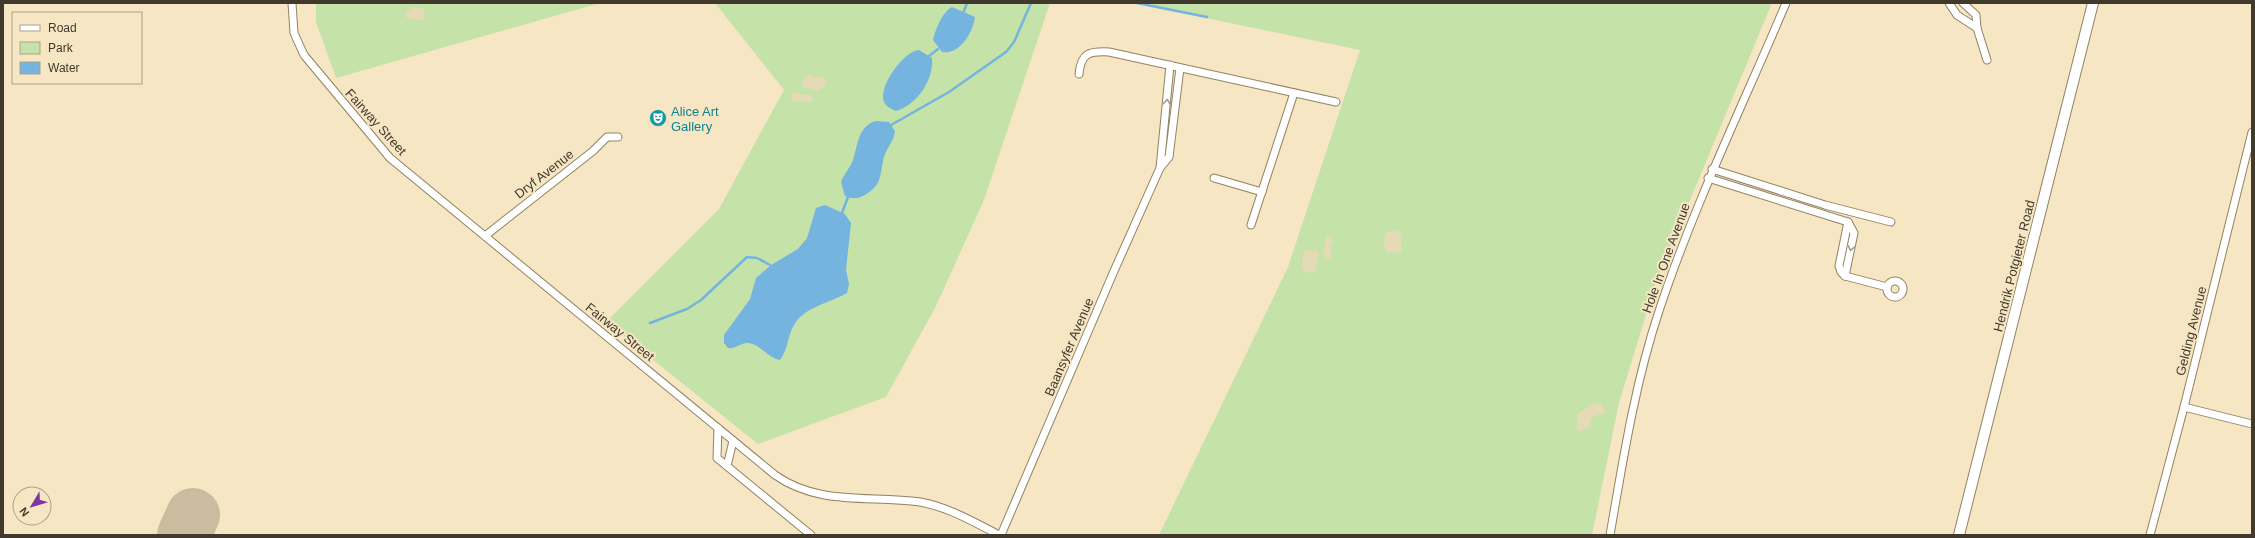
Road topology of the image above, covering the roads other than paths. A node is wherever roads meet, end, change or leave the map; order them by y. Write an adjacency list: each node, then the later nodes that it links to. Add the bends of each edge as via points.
1 (292, 3): 24 (street, Fairway Street, via 294,33 304,55 382,149)
2 (1786, 3): 18 (street, Hole In One Avenue)
3 (1948, 3): 6 (street, via 1957,15)
4 (1963, 3): 6 (street, via 1976,15)
5 (2093, 3): 34 (main road, Hendrik Potgieter Road)
6 (1977, 28): 7 (street)
7 (1987, 60)
8 (1170, 65): 9 (street); 10 (street, via 1098,52 1084,56 1080,61); 13 (street, Baansyfer Avenue, one-way to 8)
9 (1180, 68): 11 (street); 14 (street, Baansyfer Avenue)
10 (1079, 74)
11 (1294, 93): 12 (street); 21 (street)
12 (1336, 102)
13 (1165, 119): 14 (street); 17 (street, Baansyfer Avenue)
14 (1175, 120): 17 (street, Baansyfer Avenue, via 1169,157)
15 (2252, 132): 26 (street, Gelding Avenue)
16 (618, 137): 24 (street, Dryf Avenue, via 607,137 593,151)
17 (1160, 168): 32 (street, Baansyfer Avenue)
18 (1712, 169): 20 (street, Hole In One Avenue); 22 (street, via 1825,205)
19 (1214, 178): 21 (street)
20 (1708, 178): 25 (street, via 1848,222 1854,233 1845,276); 33 (street, Hole In One Avenue, via 1661,305 1643,365)
21 (1262, 192): 23 (street)
22 (1891, 222)
23 (1251, 225)
24 (485, 236): 28 (street, Fairway Street)
25 (1887, 287)
26 (2184, 407): 27 (street); 35 (street, Gelding Avenue)
27 (2252, 424)
28 (718, 428): 29 (street, Fairway Street); 30 (street, via 716,456)
29 (733, 441): 30 (street); 32 (street, Fairway Street, via 786,482 815,494 852,499 920,502 949,511)
30 (727, 466): 31 (street)
31 (811, 535)
32 (1000, 535)
33 (1610, 535)
34 (1959, 535)
35 (2150, 535)

